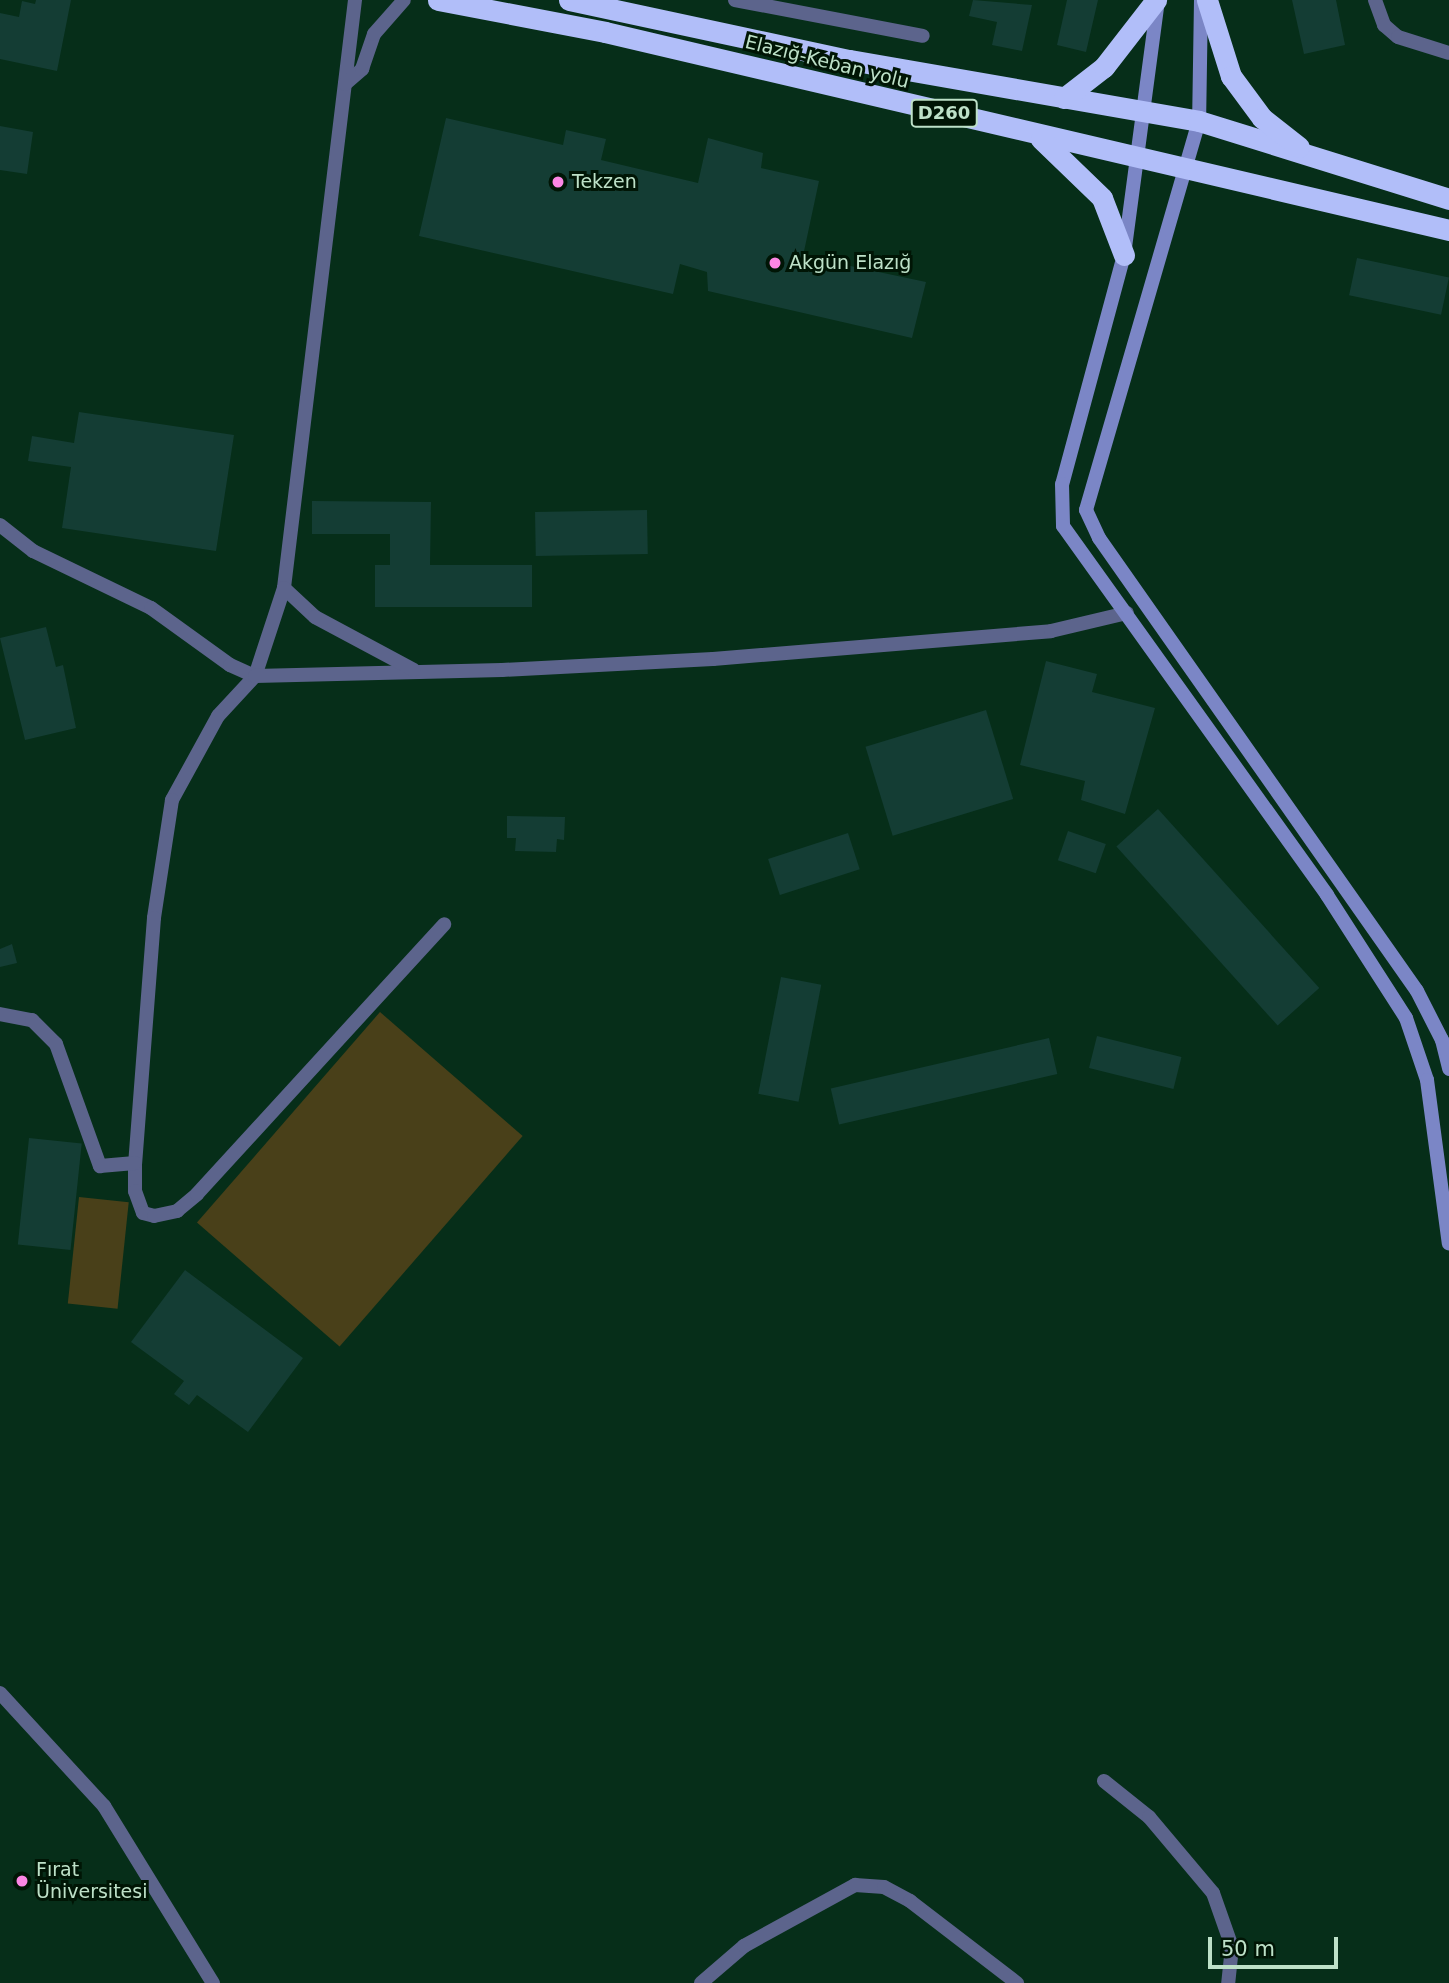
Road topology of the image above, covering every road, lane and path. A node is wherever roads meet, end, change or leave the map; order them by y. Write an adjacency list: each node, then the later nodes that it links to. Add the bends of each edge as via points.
1 (355, 0): 13 (street)
2 (404, 0): 13 (street, via 374,34 362,69)
3 (438, 0): 17 (highway, Elazığ-Keban yolu / D260, via 605,32)
4 (569, 0): 14 (highway, Elazığ-Keban yolu / D260, via 850,60)
5 (736, 0): 10 (street)
6 (1157, 0): 14 (highway, via 1104,68); 15 (main road)
7 (1201, 0): 16 (main road)
8 (1208, 0): 18 (highway, via 1231,76 1241,92 1262,117)
9 (1375, 0): 12 (street, via 1384,25 1398,37)
10 (776, 5): 11 (street)
11 (923, 36)
12 (1449, 54)
13 (345, 84): 25 (street)
14 (1064, 98): 15 (highway, Elazığ-Keban yolu / D260)
15 (1145, 112): 16 (highway, Elazığ-Keban yolu / D260); 19 (main road)
16 (1199, 121): 18 (highway, Elazığ-Keban yolu / D260); 20 (main road)
17 (1037, 135): 19 (highway, Elazığ-Keban yolu / D260); 23 (highway, via 1090,183 1109,209)
18 (1315, 158): 21 (highway, Elazığ-Keban yolu / D260)
19 (1135, 159): 20 (highway, Elazığ-Keban yolu / D260); 23 (main road)
20 (1184, 171): 22 (highway, Elazığ-Keban yolu / D260); 31 (main road, via 1086,510 1099,538 1417,991 1442,1040)
21 (1449, 199)
22 (1449, 230)
23 (1124, 255): 26 (main road, via 1068,461 1060,512 1071,539)
24 (0, 525): 28 (street, via 33,551 151,608 230,665)
25 (284, 588): 27 (street, via 315,617); 28 (street)
26 (1127, 613): 27 (street, via 1089,624 1014,635 713,659); 33 (main road, via 1321,887 1406,1018 1427,1080)
27 (415, 671): 28 (street)
28 (255, 676): 32 (street, via 218,716 172,800 154,918)
29 (444, 924): 32 (street, via 177,1211 154,1216 143,1213 135,1191)
30 (0, 1014): 32 (street, via 32,1020 56,1044 100,1166)
31 (1449, 1069)
32 (135, 1163)
33 (1449, 1244)
34 (0, 1693): 36 (street, via 104,1806)
35 (1104, 1781): 39 (street, via 1149,1817 1213,1892 1232,1947)
36 (213, 1983)
37 (701, 1983): 38 (street, via 744,1946 855,1885 884,1886 910,1901)
38 (1017, 1983)
39 (1227, 1983)

